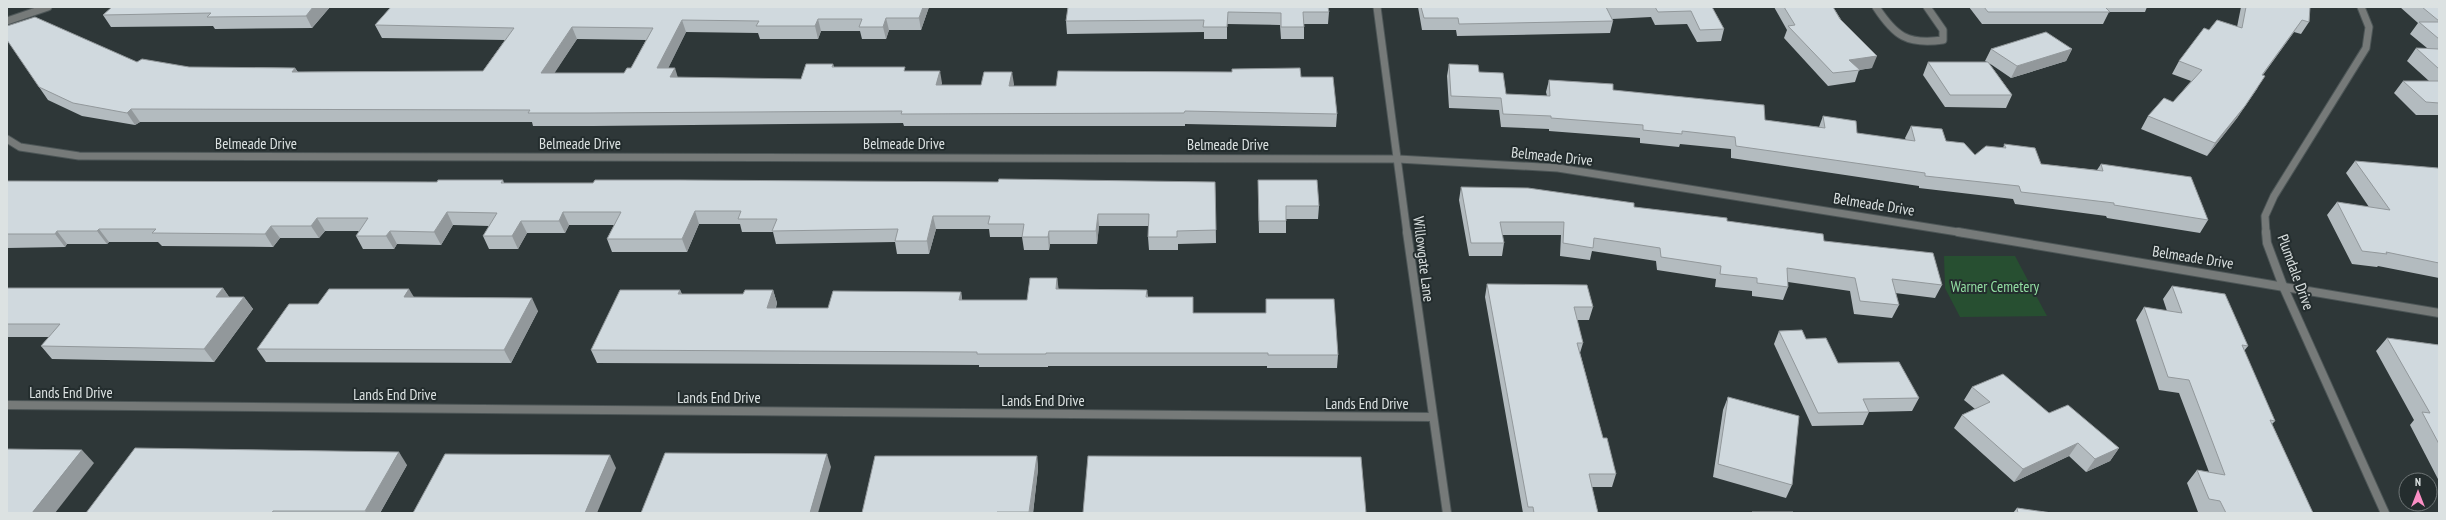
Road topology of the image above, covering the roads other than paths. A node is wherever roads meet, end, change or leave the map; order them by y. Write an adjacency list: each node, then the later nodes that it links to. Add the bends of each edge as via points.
1 (48, 7): 6 (street)
2 (1377, 7): 8 (street, Willowgate Lane)
3 (1876, 7): 4 (street, via 1890,29 1903,39 1925,44 1943,40 1943,30)
4 (1927, 7)
5 (2361, 7): 9 (street, Plumdale Drive, via 2368,15 2370,34 2366,48 2274,196 2265,216 2267,243)
6 (7, 21)
7 (7, 139): 8 (street, Belmeade Drive, via 20,147 79,156)
8 (1398, 159): 9 (street, Belmeade Drive, via 1558,168); 12 (street, Willowgate Lane)
9 (2283, 286): 10 (street, Belmeade Drive); 14 (street, Plumdale Drive)
10 (2439, 313)
11 (7, 405): 12 (street, Lands End Drive)
12 (1432, 417): 13 (street, Willowgate Lane)
13 (1447, 513)
14 (2385, 513)

